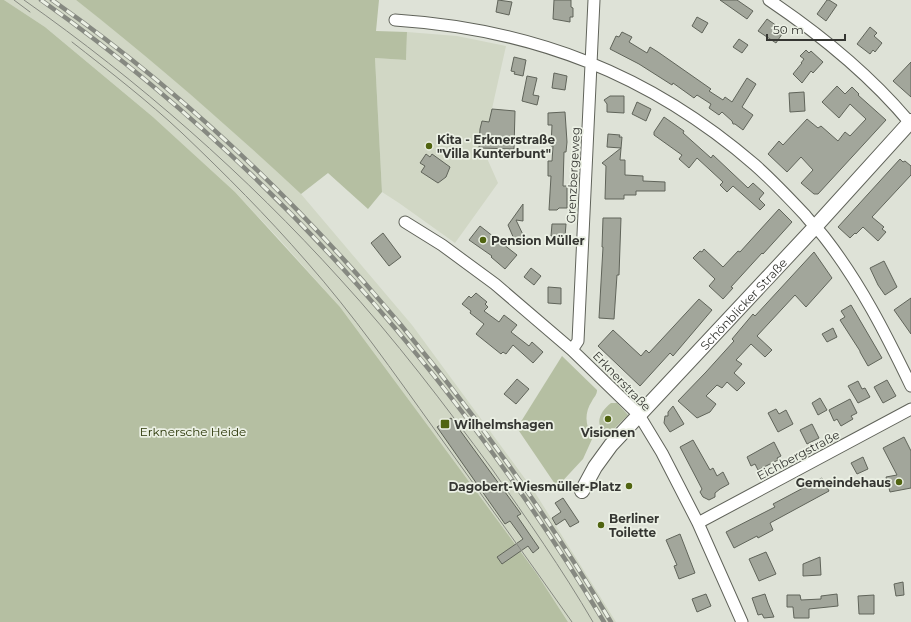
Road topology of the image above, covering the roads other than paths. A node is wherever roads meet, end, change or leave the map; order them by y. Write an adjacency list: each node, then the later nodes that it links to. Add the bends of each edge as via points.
1 (594, 0): 4 (street, Grenzbergeweg)
2 (769, 0): 5 (street, via 855,67)
3 (395, 20): 4 (street, via 503,35)
4 (591, 62): 7 (street, via 651,91 712,130 768,176); 8 (street, Grenzbergeweg, via 578,341)
5 (910, 122): 7 (street, Schönblicker Straße)
6 (405, 222): 8 (street, Erknerstraße, via 442,245 495,284)
7 (815, 227): 9 (street, via 849,272 890,343); 11 (street, Schönblicker Straße)
8 (572, 350): 11 (street, Erknerstraße)
9 (911, 386)
10 (911, 409): 13 (street, Eichbergstraße)
11 (639, 415): 12 (street, Schönblicker Straße, via 611,445); 13 (street, Erknerstraße, via 665,458)
12 (582, 491)
13 (698, 523): 14 (street, Erknerstraße)
14 (742, 622)

